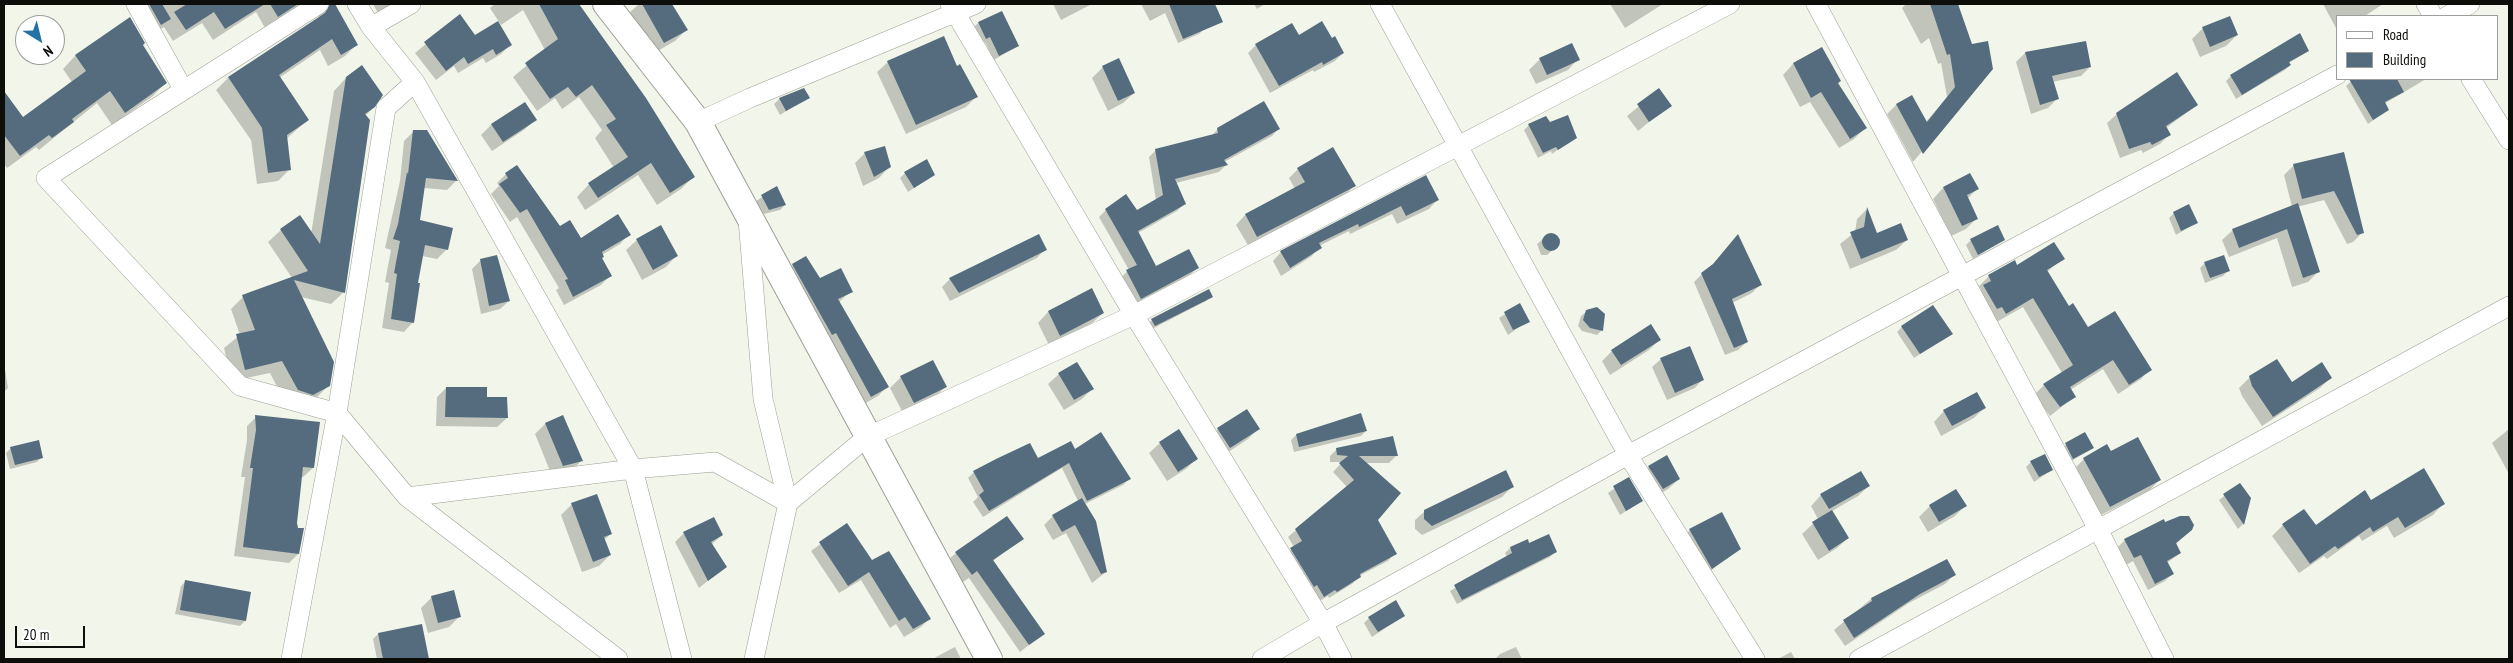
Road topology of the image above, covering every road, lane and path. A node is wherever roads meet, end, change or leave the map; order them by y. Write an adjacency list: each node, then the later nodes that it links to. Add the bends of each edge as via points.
1 (136, 4): 19 (street)
2 (319, 4): 19 (street)
3 (357, 4): 15 (street)
4 (411, 4): 15 (street)
5 (606, 4): 20 (main road)
6 (976, 4): 12 (street)
7 (1380, 4): 22 (street)
8 (1730, 4): 22 (street)
9 (1816, 4): 24 (street)
10 (2426, 4): 13 (street)
11 (2470, 4): 14 (street)
12 (953, 8): 20 (street); 26 (street)
13 (2432, 15)
14 (2449, 15)
15 (371, 27): 18 (street)
16 (2336, 76): 24 (street)
17 (2472, 80): 21 (street)
18 (415, 82): 27 (street, via 386,108); 30 (street)
19 (183, 89): 27 (street, via 46,178 240,386)
20 (698, 122): 23 (main road)
21 (2509, 140)
22 (1459, 144): 26 (street); 29 (street)
23 (748, 214): 28 (main road); 32 (street, via 763,399)
24 (1961, 277): 29 (street); 33 (street)
25 (2509, 306): 33 (street)
26 (1134, 315): 28 (street); 34 (street)
27 (337, 413): 31 (street); 35 (street)
28 (867, 437): 32 (street); 39 (main road)
29 (1628, 456): 34 (street); 42 (street)
30 (633, 469): 31 (street); 32 (street, via 716,462); 37 (street)
31 (407, 497): 36 (street)
32 (788, 503): 38 (street)
33 (2098, 529): 43 (street); 44 (street)
34 (1323, 623): 40 (street); 41 (street)
35 (290, 659)
36 (618, 659)
37 (682, 659)
38 (754, 659)
39 (989, 659)
40 (1262, 659)
41 (1342, 659)
42 (1755, 659)
43 (1860, 659)
44 (2164, 659)

